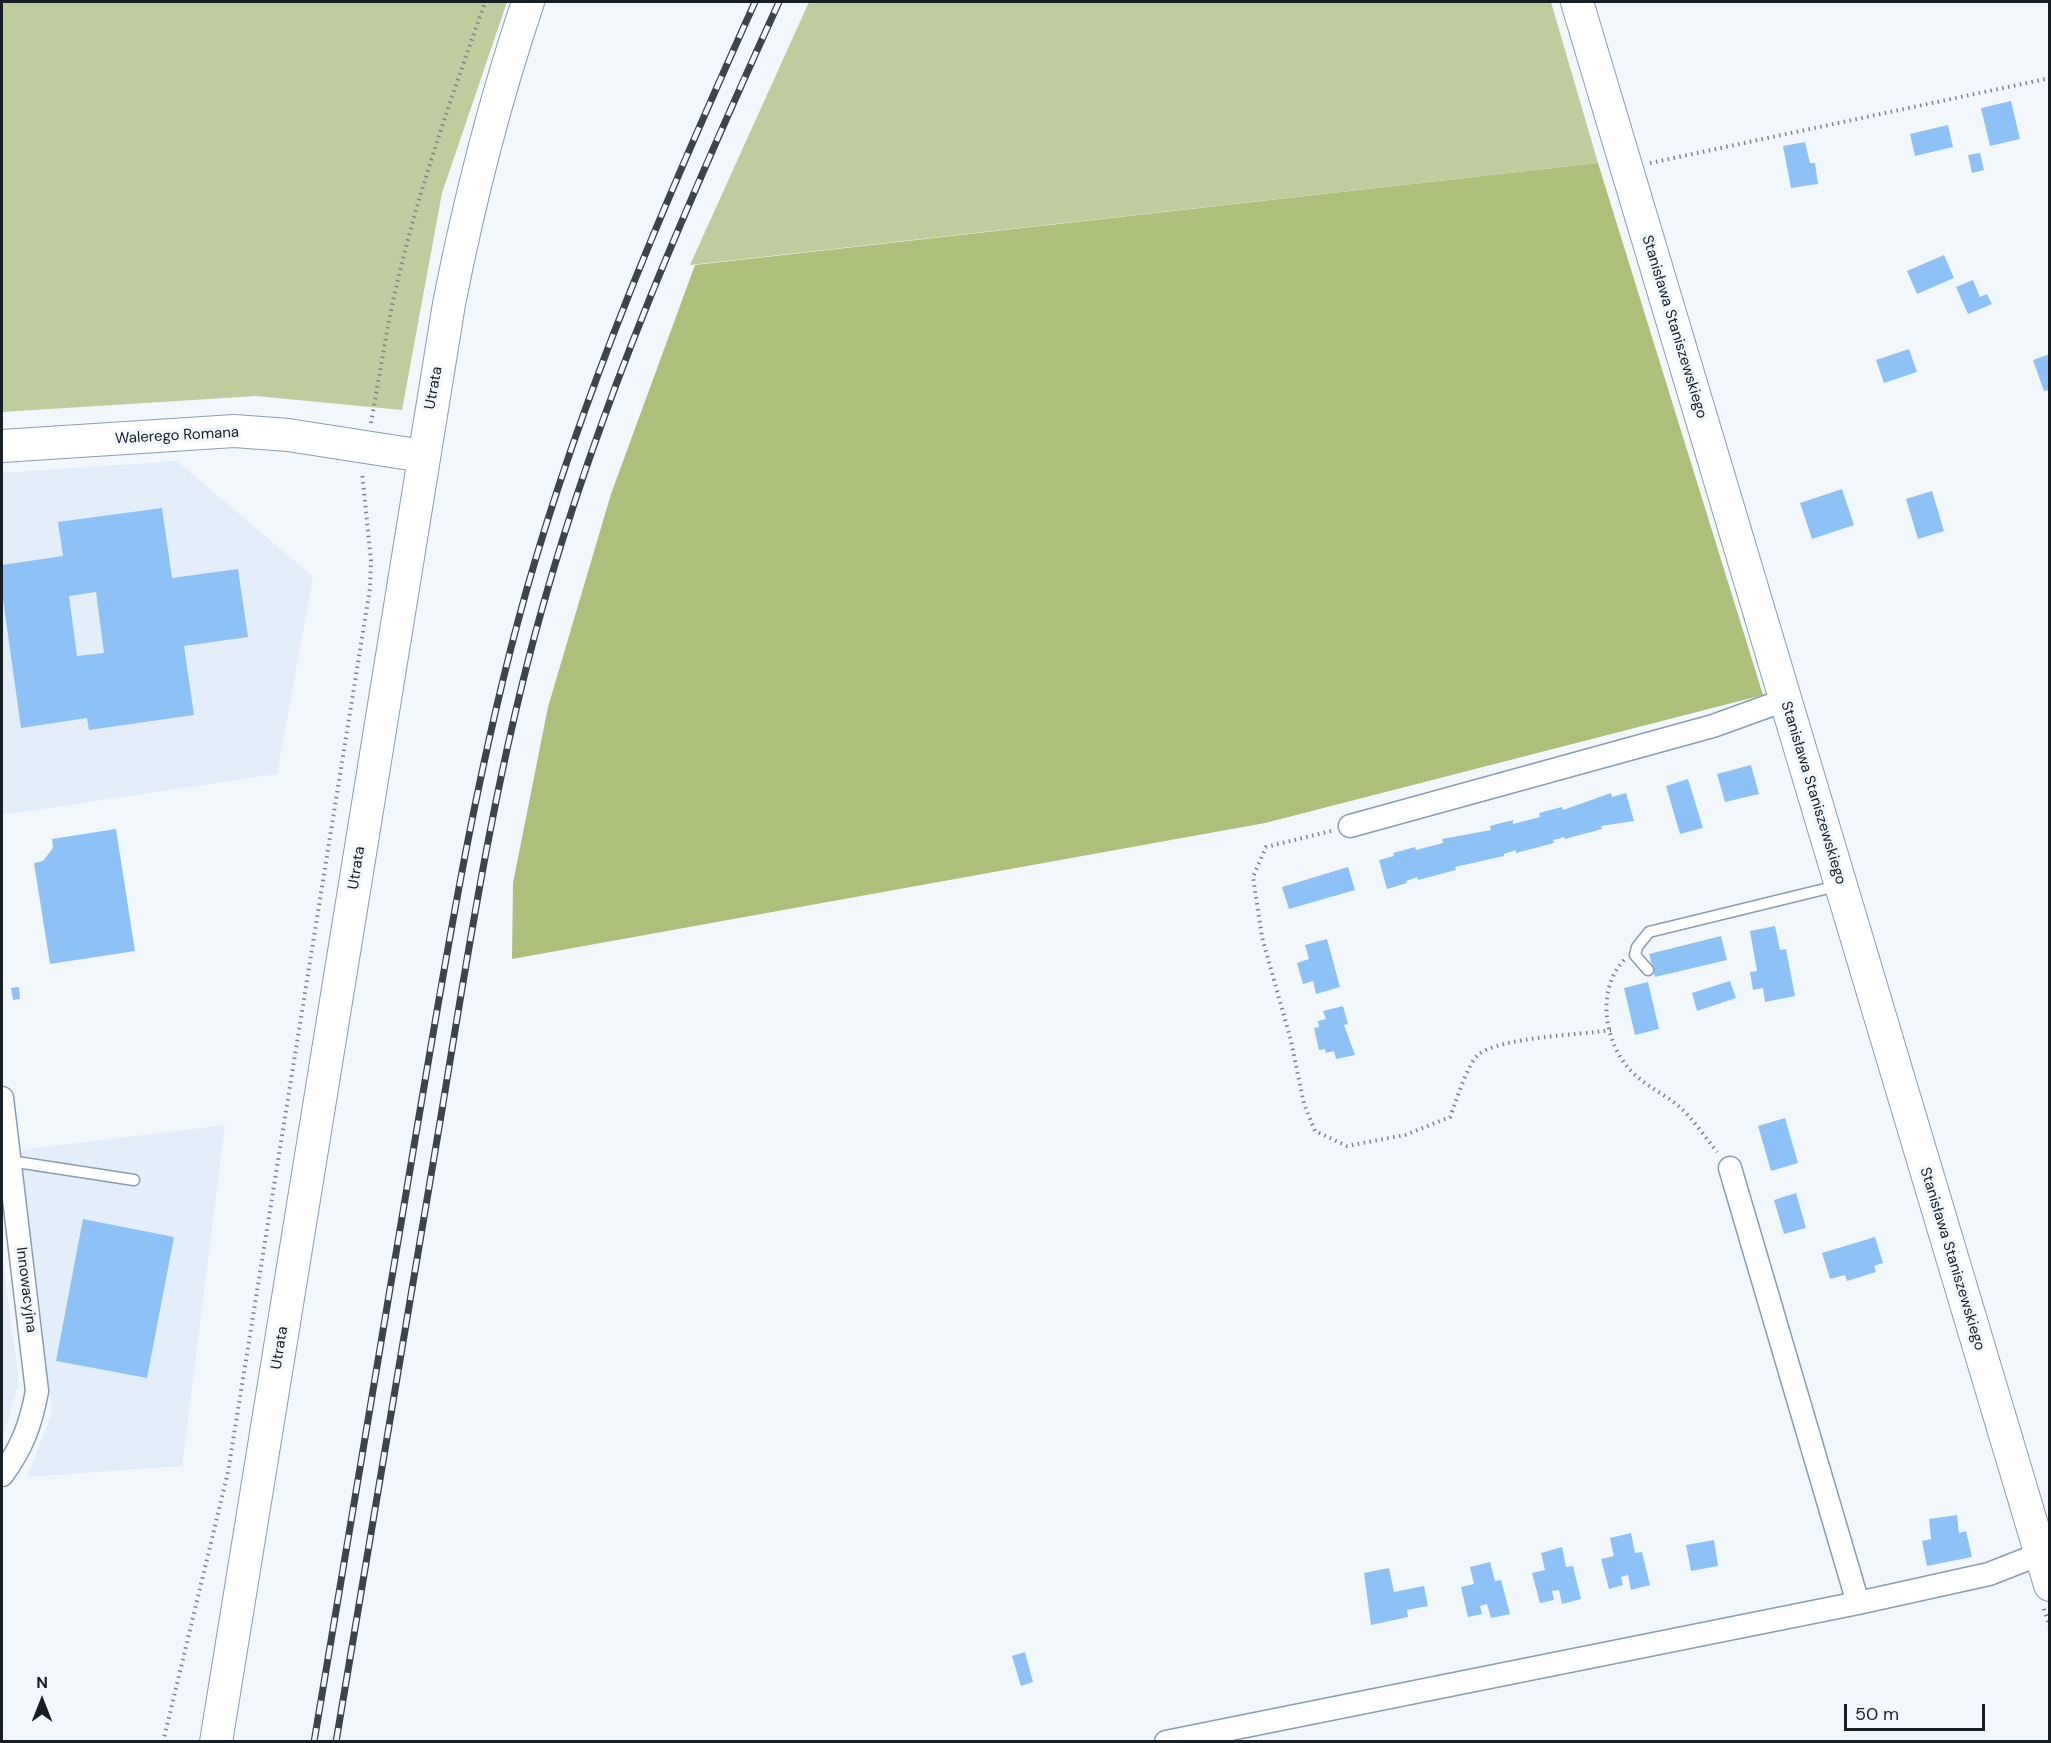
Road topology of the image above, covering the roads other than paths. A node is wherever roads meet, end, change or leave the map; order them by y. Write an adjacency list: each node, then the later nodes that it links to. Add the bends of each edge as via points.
1 (528, 2): 4 (street, Utrata, via 468,213)
2 (1577, 2): 5 (street, Stanisława Staniszewskiego)
3 (2, 446): 4 (street, Walerego Romana, via 234,431 288,435 360,462)
4 (423, 456): 17 (street, Utrata)
5 (1785, 700): 6 (street, via 1713,726); 7 (street, Stanisława Staniszewskiego)
6 (1350, 826)
7 (1840, 885): 8 (lane, via 1649,932 1635,955); 14 (street, Stanisława Staniszewskiego)
8 (1648, 970)
9 (2, 1098): 10 (street, Innowacyjna)
10 (10, 1161): 12 (lane); 13 (street, Innowacyjna, via 37,1391 32,1420 21,1448)
11 (1730, 1168): 16 (street)
12 (134, 1180)
13 (2, 1474)
14 (2040, 1554): 15 (street, Stanisława Staniszewskiego); 16 (street, via 1989,1574)
15 (2049, 1585)
16 (1858, 1603): 18 (street)
17 (216, 1742)
18 (1166, 1742)

